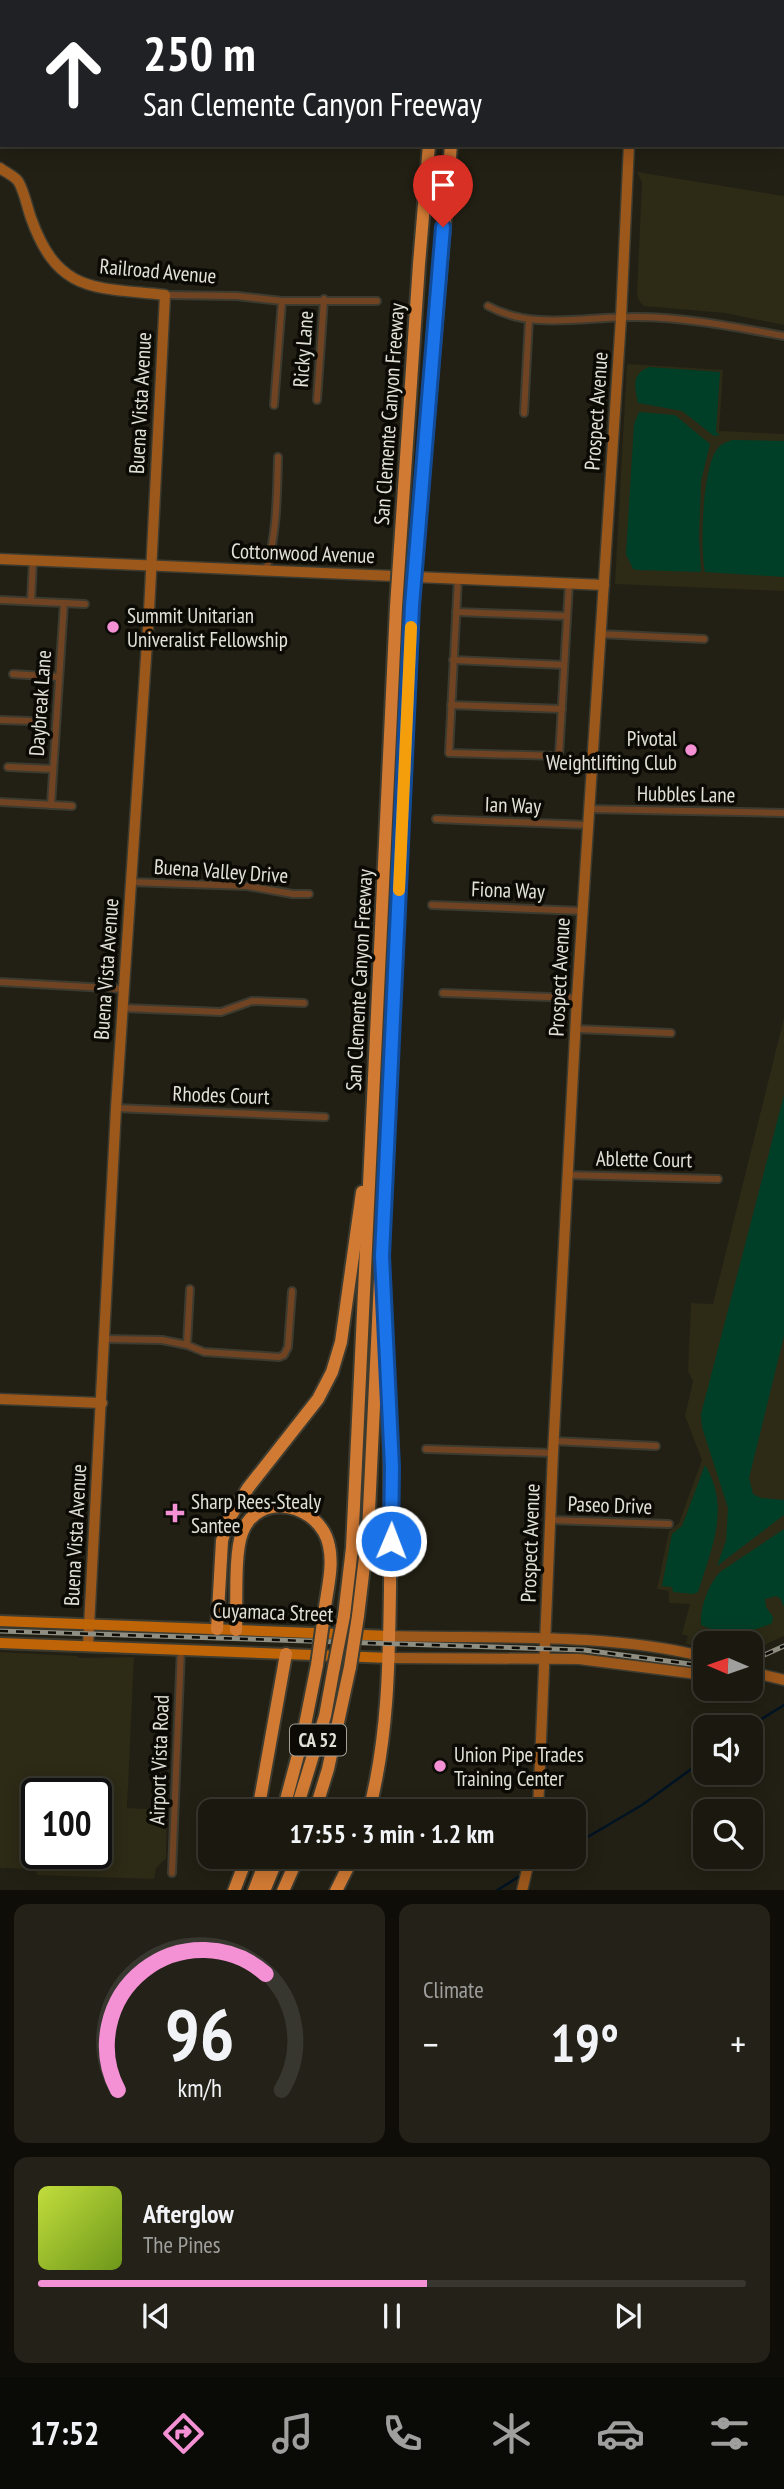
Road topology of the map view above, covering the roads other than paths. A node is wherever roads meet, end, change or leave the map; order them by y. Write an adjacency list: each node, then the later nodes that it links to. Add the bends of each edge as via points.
1 (429, 147): 63 (highway, San Clemente Canyon Freeway / CA 52, bridge, via 396,607)
2 (451, 147): 6 (highway, San Clemente Canyon Freeway / CA 52)
3 (459, 147): 6 (highway)
4 (629, 147): 12 (main road, Prospect Avenue)
5 (0, 168): 7 (main road, Railroad Avenue, via 18,181 49,258 76,282)
6 (443, 227): 68 (highway, San Clemente Canyon Freeway / CA 52, bridge, via 412,606)
7 (165, 295): 9 (street, Railroad Avenue); 21 (main road, Buena Vista Avenue)
8 (324, 299): 9 (street, Railroad Avenue); 10 (street, Railroad Avenue); 15 (street, Ricky Lane)
9 (282, 301): 16 (street)
10 (377, 301)
11 (488, 306): 13 (street)
12 (621, 318): 13 (street); 14 (street, via 725,325); 25 (main road, Prospect Avenue)
13 (529, 320): 17 (street)
14 (784, 336)
15 (317, 400)
16 (274, 405)
17 (524, 413)
18 (278, 457): 22 (street)
19 (0, 559): 20 (main road, Cottonwood Avenue)
20 (33, 561): 21 (main road, Cottonwood Avenue); 27 (street)
21 (149, 566): 22 (main road, Cottonwood Avenue); 51 (main road, Buena Vista Avenue)
22 (266, 570): 23 (main road, Cottonwood Avenue)
23 (457, 579): 24 (main road, Cottonwood Avenue); 30 (street)
24 (569, 584): 25 (main road, Cottonwood Avenue); 31 (street)
25 (604, 585): 32 (main road, Prospect Avenue)
26 (0, 600): 27 (street)
27 (31, 601): 28 (street)
28 (64, 603): 29 (street); 37 (street, Daybreak Lane)
29 (85, 604)
30 (456, 612): 31 (street); 34 (street)
31 (567, 616): 35 (street)
32 (600, 634): 33 (street); 47 (main road, Prospect Avenue)
33 (704, 639)
34 (453, 660): 35 (street); 38 (street)
35 (564, 664): 39 (street)
36 (13, 674): 37 (street)
37 (59, 677): 43 (street, Daybreak Lane)
38 (451, 705): 39 (street); 39 (street, via 449,753 559,756)
39 (562, 709)
40 (0, 720): 41 (street)
41 (30, 721)
42 (8, 767): 43 (street)
43 (53, 769): 45 (street, Daybreak Lane)
44 (0, 802): 45 (street)
45 (51, 805): 46 (street)
46 (72, 806)
47 (588, 809): 48 (street, Hubbles Lane); 50 (main road, Prospect Avenue)
48 (784, 813)
49 (436, 820): 50 (street, Ian Way)
50 (589, 825): 54 (main road, Prospect Avenue)
51 (130, 882): 52 (street, Buena Valley Drive, via 247,886); 56 (main road, Buena Vista Avenue)
52 (309, 894)
53 (432, 905): 54 (street, Fiona Way)
54 (583, 911): 58 (main road, Prospect Avenue)
55 (0, 982): 56 (street)
56 (124, 989): 60 (main road, Buena Vista Avenue)
57 (443, 993): 58 (street)
58 (577, 998): 61 (main road, Prospect Avenue)
59 (304, 1003): 60 (street, via 251,1000 221,1012)
60 (123, 1008): 64 (main road, Buena Vista Avenue)
61 (576, 1029): 62 (street); 66 (main road, Prospect Avenue)
62 (671, 1033)
63 (374, 1073): 83 (highway, via 338,1352 318,1399 227,1522); 99 (highway, San Clemente Canyon Freeway / CA 52, bridge, via 352,1548 334,1667 319,1739)
64 (116, 1108): 65 (street, Rhodes Court); 71 (main road, Buena Vista Avenue)
65 (325, 1117)
66 (568, 1175): 67 (street, Ablette Court); 75 (main road, Prospect Avenue)
67 (718, 1179)
68 (382, 1256): 85 (highway, via 392,1467); 100 (highway, San Clemente Canyon Freeway / CA 52, bridge, via 368,1532 350,1667)
69 (190, 1289): 72 (street)
70 (292, 1291): 72 (street, via 284,1355 204,1352)
71 (105, 1339): 72 (street); 74 (main road, Buena Vista Avenue)
72 (187, 1345)
73 (0, 1399): 74 (main road)
74 (102, 1403): 82 (main road, Buena Vista Avenue)
75 (553, 1441): 76 (street); 78 (main road, Prospect Avenue)
76 (656, 1446)
77 (426, 1449): 78 (street)
78 (553, 1453): 79 (main road, Prospect Avenue)
79 (550, 1520): 80 (street, Paseo Drive); 86 (main road, Prospect Avenue)
80 (669, 1524)
81 (0, 1621): 82 (main road, Cuyamaca Street)
82 (89, 1624): 83 (main road, Cuyamaca Street); 88 (main road, Buena Vista Avenue)
83 (217, 1629): 84 (main road, Cuyamaca Street)
84 (236, 1630): 85 (main road, Cuyamaca Street); 98 (highway, bridge, via 242,1533 257,1514 277,1506 302,1510 325,1533 330,1546 317,1665)
85 (390, 1636): 86 (main road, Cuyamaca Street); 92 (highway)
86 (545, 1640): 91 (main road, Cuyamaca Street); 93 (main road, Prospect Avenue)
87 (0, 1643): 88 (main road, Cuyamaca Street)
88 (88, 1646): 89 (main road, Cuyamaca Street)
89 (181, 1648): 90 (main road, Cuyamaca Street); 109 (street, Airport Vista Road)
90 (286, 1654): 92 (main road, Cuyamaca Street); 97 (highway)
91 (693, 1655)
92 (390, 1658): 93 (main road, Cuyamaca Street); 101 (highway)
93 (544, 1659): 94 (main road, Cuyamaca Street); 102 (main road, Prospect Avenue)
94 (693, 1673)
95 (763, 1676): 96 (main road)
96 (784, 1680)
97 (260, 1799)
98 (285, 1799)
99 (300, 1799)
100 (319, 1799)
101 (371, 1799)
102 (538, 1799)
103 (242, 1869): 111 (highway)
104 (262, 1869): 112 (highway)
105 (273, 1869): 113 (highway)
106 (293, 1869): 114 (highway)
107 (347, 1869): 115 (highway)
108 (527, 1869): 110 (main road)
109 (172, 1872)
110 (522, 1888)
111 (234, 1890)
112 (254, 1890)
113 (264, 1890)
114 (283, 1890)
115 (336, 1890)

